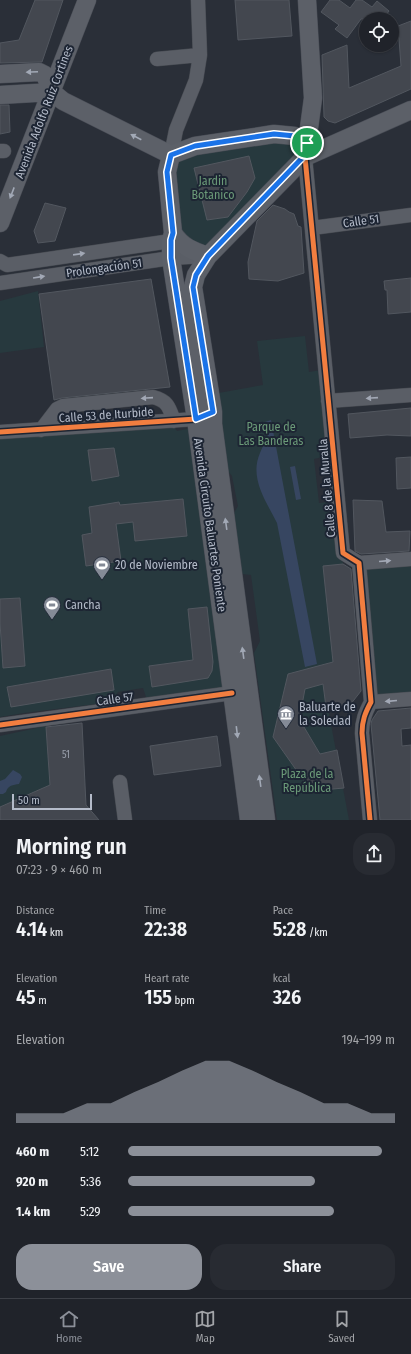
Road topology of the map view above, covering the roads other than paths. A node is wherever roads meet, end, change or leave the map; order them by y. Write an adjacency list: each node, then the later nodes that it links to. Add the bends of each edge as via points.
1 (87, 0): 8 (main road, Avenida Adolfo Ruiz Cortines)
2 (198, 0): 5 (street)
3 (297, 0): 12 (main road)
4 (307, 0): 12 (main road, via 313,98)
5 (200, 55): 6 (street); 13 (street, via 196,80 176,130)
6 (158, 59)
7 (0, 74): 8 (main road, one-way to 7, via 45,75 39,72)
8 (52, 92): 9 (main road); 13 (main road, one-way to 8, via 63,101); 15 (main road, Avenida Adolfo Ruiz Cortines, one-way to 15)
9 (0, 95)
10 (411, 96): 12 (main road)
11 (411, 110): 12 (main road)
12 (306, 150): 13 (main road, via 295,136 274,134 195,146); 16 (street, Calle 8 de la Muralla); 18 (main road, Avenida Circuito Baluartes Poniente)
13 (171, 155): 17 (main road, Avenida Circuito Baluartes Poniente, via 167,172)
14 (411, 215): 16 (street, Calle 51)
15 (0, 224)
16 (312, 228): 22 (street, Calle 8 de la Muralla)
17 (172, 244): 18 (street, Prolongación 51); 18 (main road, via 182,245); 19 (street, one-way to 17, via 7,265); 20 (street, Prolongación 51, one-way to 17); 24 (main road, Avenida Circuito Baluartes Poniente)
18 (208, 256): 23 (main road, Avenida Circuito Baluartes Poniente, via 196,275 193,287)
19 (0, 261)
20 (0, 283)
21 (411, 395): 22 (street, one-way to 22)
22 (328, 401): 29 (street, Calle 8 de la Muralla, via 343,553)
23 (213, 412): 24 (street, Calle 53 de Iturbide); 37 (main road, Avenida Circuito Baluartes Poniente, one-way to 23)
24 (196, 419): 25 (street, Calle 53 de Iturbide); 30 (main road, Avenida Circuito Baluartes Poniente)
25 (174, 420): 26 (street, Calle 53 de Iturbide); 26 (street, one-way to 26, via 166,403 153,397 63,406 57,409)
26 (41, 430): 27 (street, Calle 53 de Iturbide)
27 (0, 432)
28 (411, 559): 29 (street, one-way to 28)
29 (359, 563): 32 (street)
30 (232, 693): 33 (street, Calle 57); 36 (main road, Avenida Circuito Baluartes Poniente, one-way to 36)
31 (411, 699): 32 (street, one-way to 32)
32 (371, 702): 38 (street, via 362,721)
33 (0, 725)
34 (120, 782): 35 (street)
35 (124, 820)
36 (249, 820)
37 (266, 820)
38 (370, 820)

